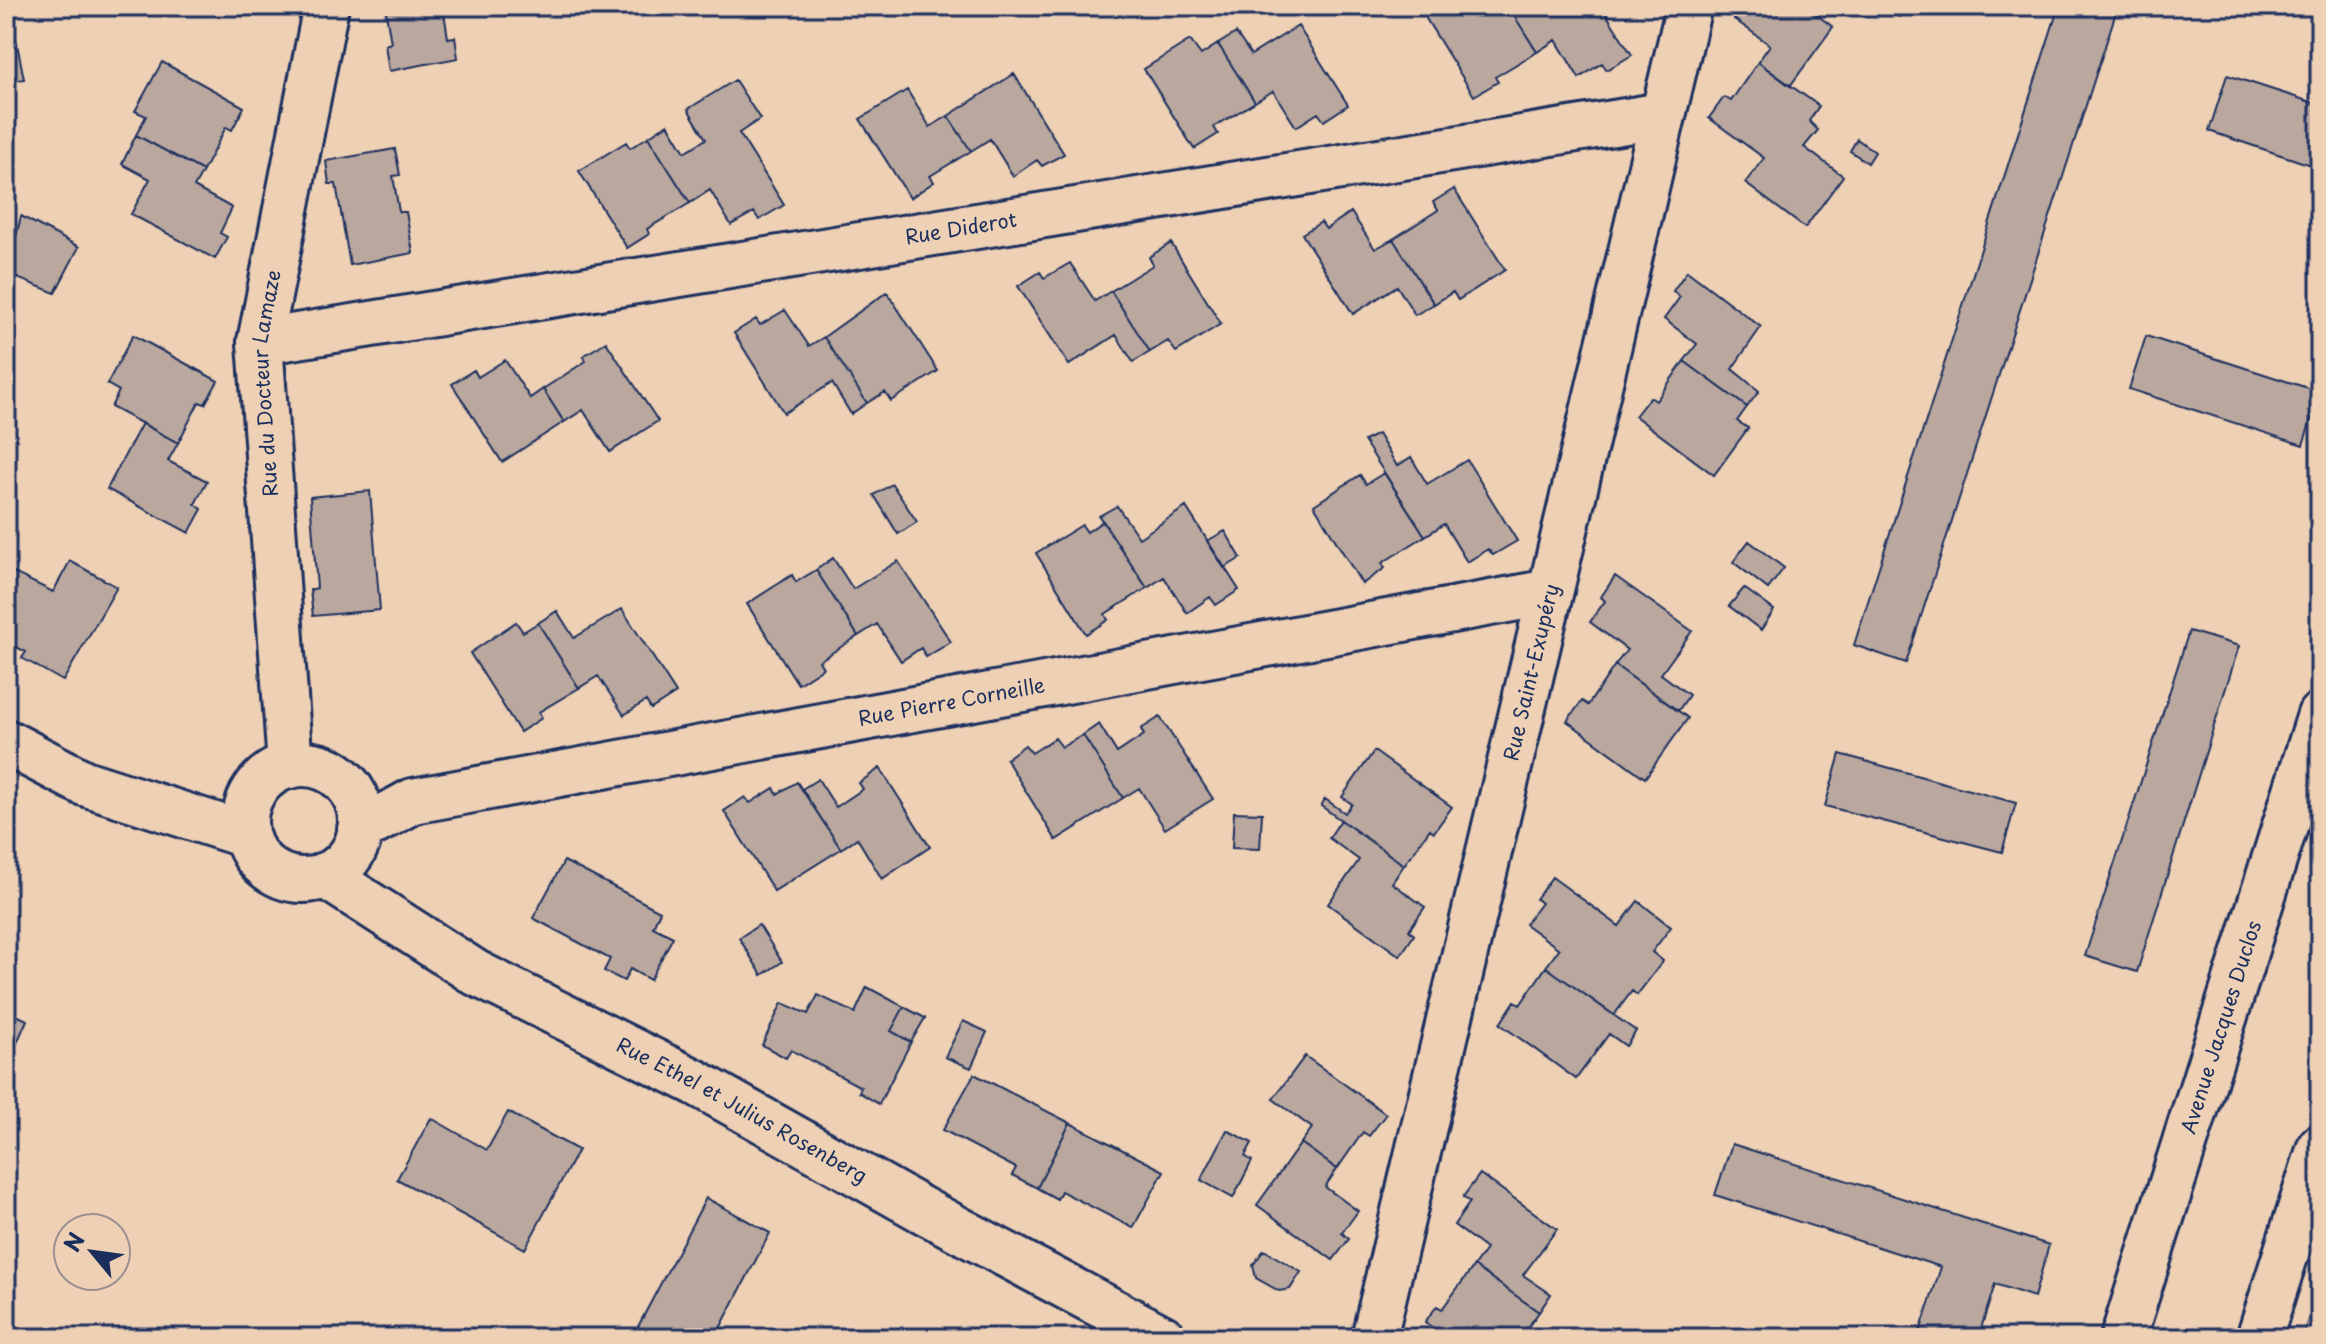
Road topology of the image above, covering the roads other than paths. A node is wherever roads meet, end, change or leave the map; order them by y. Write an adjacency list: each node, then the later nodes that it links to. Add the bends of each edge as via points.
1 (326, 6): 4 (street, Rue du Docteur Lamaze)
2 (1689, 6): 3 (street, Rue Saint-Exupéry)
3 (1663, 115): 4 (street, Rue Diderot); 5 (street, Rue Saint-Exupéry)
4 (260, 342): 8 (street, Rue du Docteur Lamaze)
5 (1550, 592): 9 (street, Rue Pierre Corneille, via 413,801); 15 (street, Rue Saint-Exupéry)
6 (2320, 715): 16 (street, Avenue Jacques Duclos)
7 (6, 742): 10 (street, via 84,783)
8 (290, 766): 9 (street, via 318,766 342,779 358,802); 10 (street, via 266,777 250,797)
9 (360, 830): 11 (street, via 348,858)
10 (246, 835): 11 (street, via 254,854 277,873 305,879)
11 (324, 875): 13 (street, Rue Ethel et Julius Rosenberg, via 476,973 695,1082)
12 (2320, 1147): 17 (street)
13 (1118, 1328): 14 (street, Rue Ethel et Julius Rosenberg)
14 (1163, 1338)
15 (1374, 1338)
16 (2123, 1338)
17 (2259, 1338)

